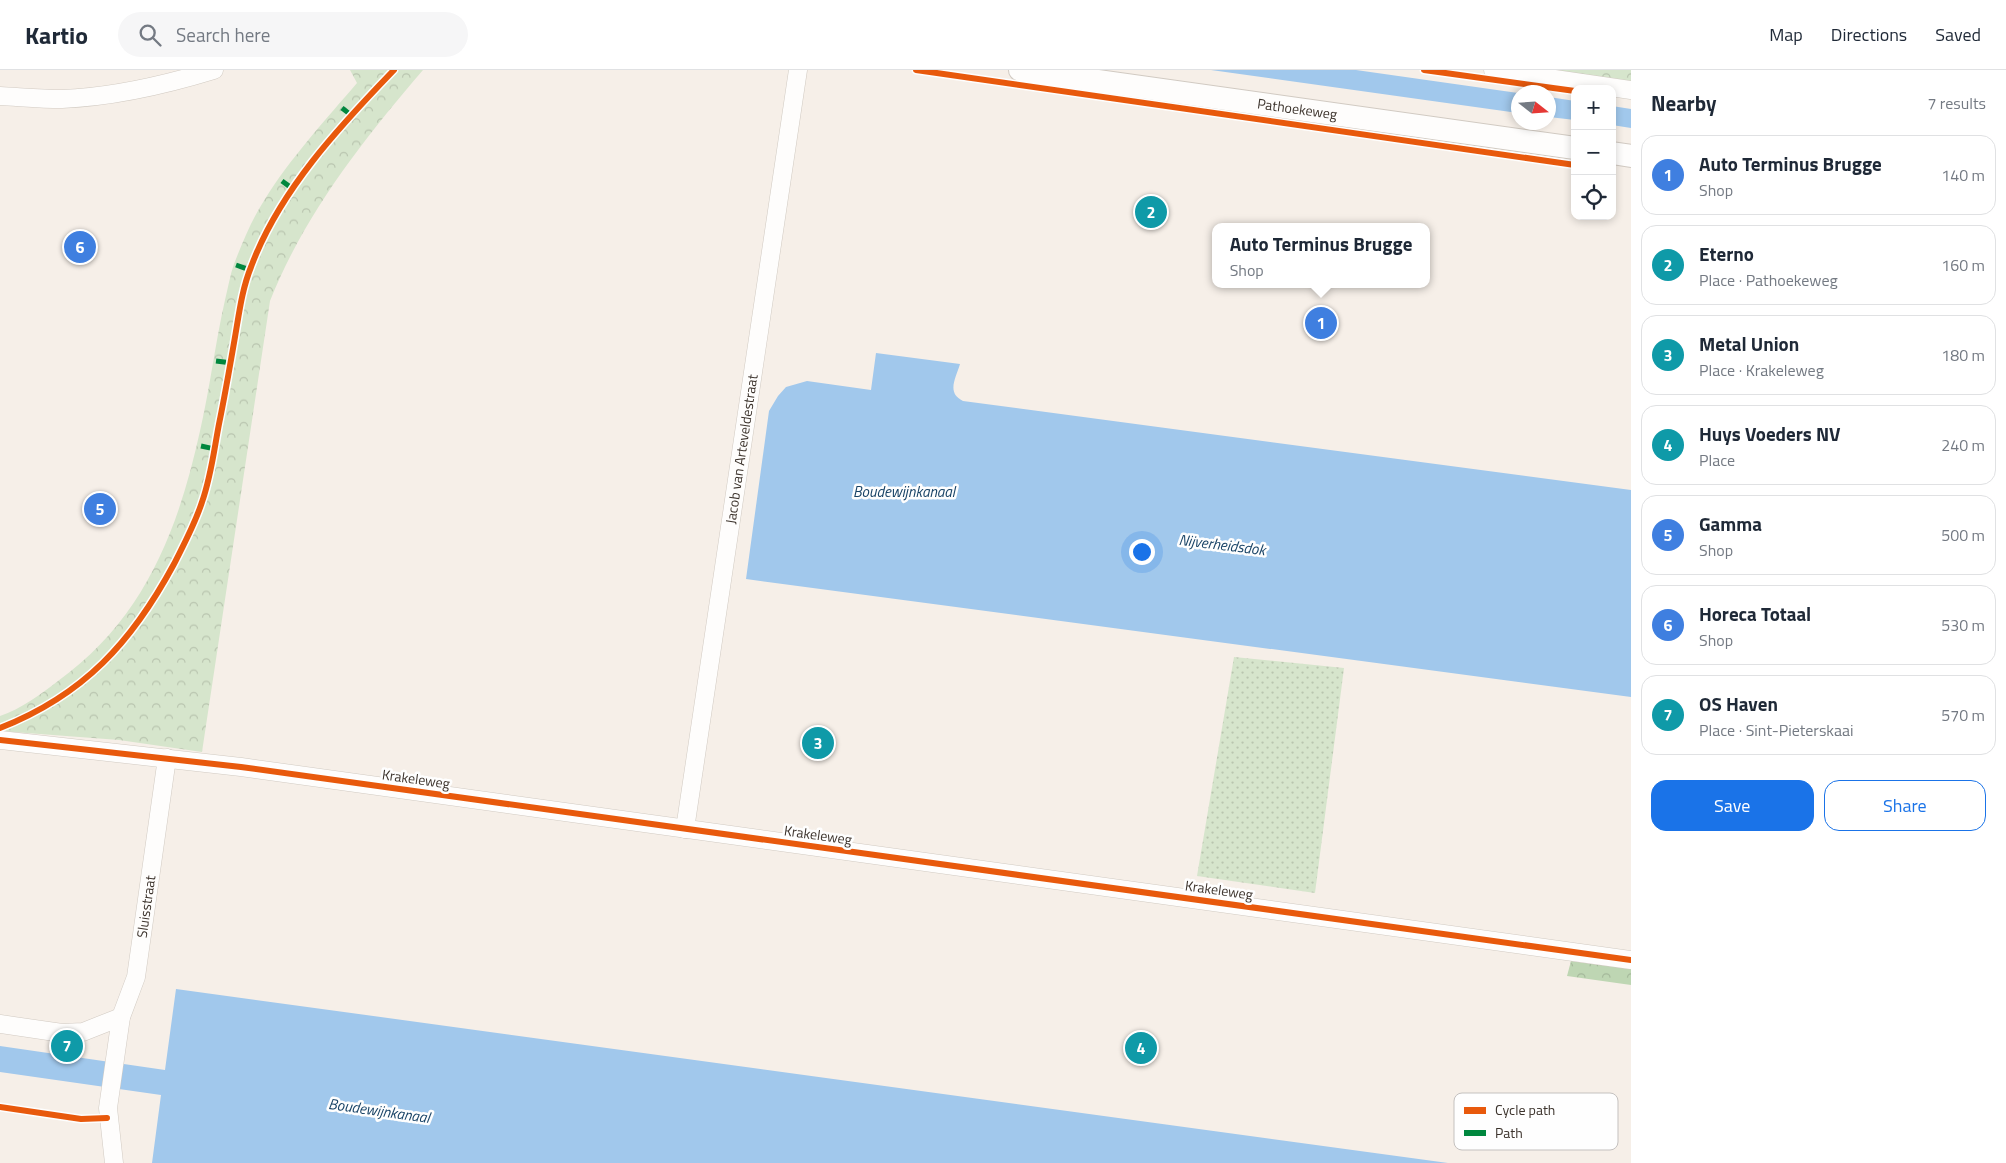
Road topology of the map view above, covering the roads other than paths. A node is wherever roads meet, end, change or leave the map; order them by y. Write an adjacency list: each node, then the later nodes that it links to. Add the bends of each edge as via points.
1 (214, 70): 6 (street, via 102,95 61,99)
2 (798, 70): 12 (street, Jacob van Arteveldestraat)
3 (1020, 70): 7 (main road, Pathoekeweg)
4 (1493, 70): 5 (street)
5 (1631, 90)
6 (0, 96)
7 (1571, 147)
8 (1616, 154): 9 (main road)
9 (1631, 156)
10 (0, 740): 11 (street, Krakeleweg)
11 (167, 758): 12 (street, Krakeleweg); 14 (street, Sluisstraat, via 136,977)
12 (685, 829): 13 (street, Krakeleweg)
13 (1631, 960)
14 (121, 1017): 15 (street, via 83,1032 62,1033); 16 (street, Sluisstraat, via 107,1118)
15 (0, 1024)
16 (114, 1163)

